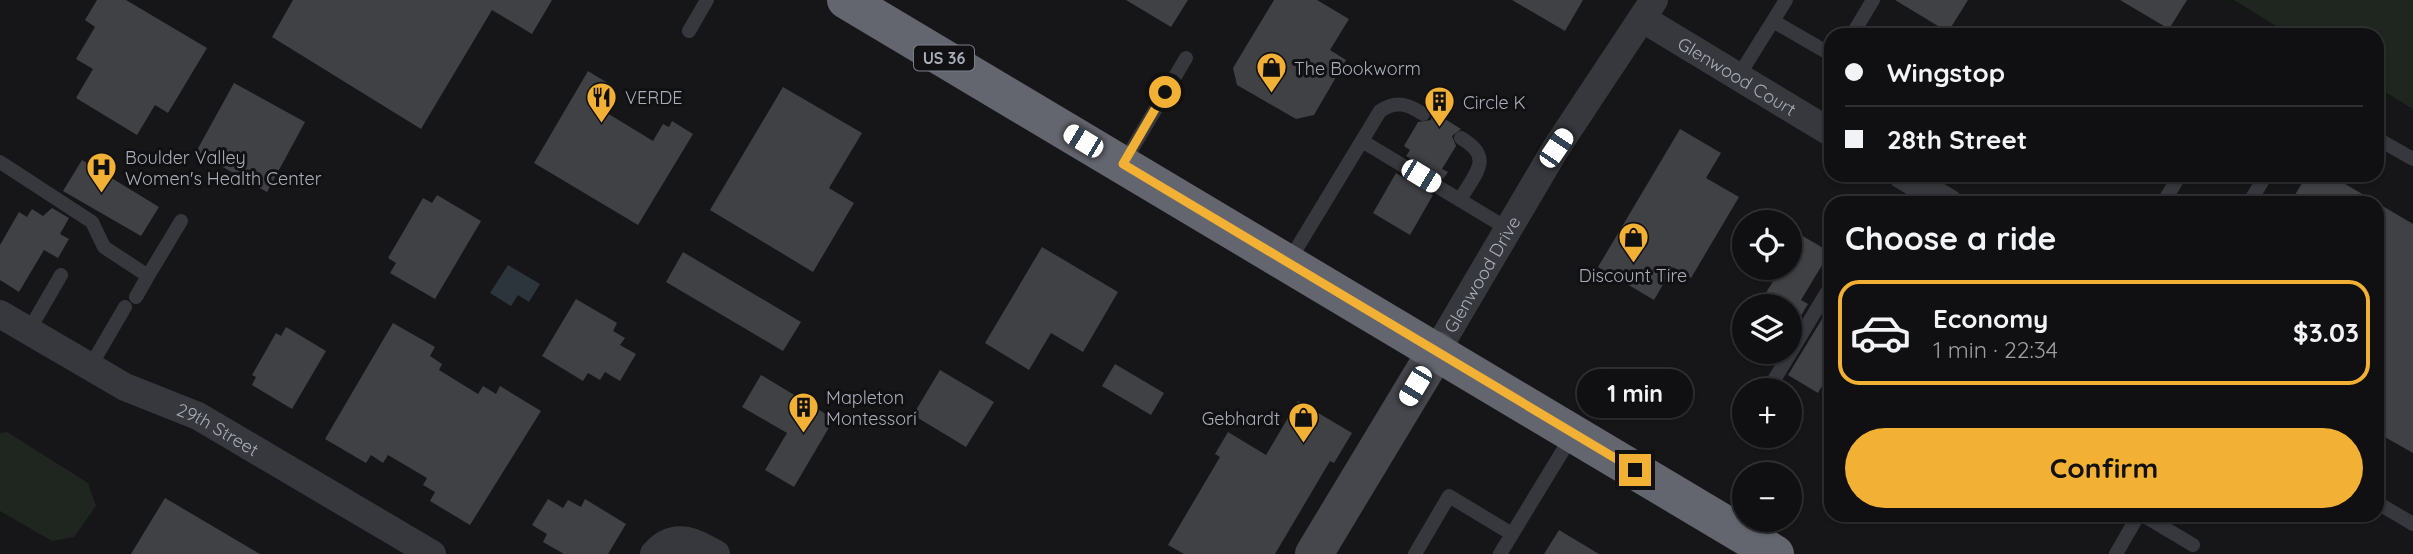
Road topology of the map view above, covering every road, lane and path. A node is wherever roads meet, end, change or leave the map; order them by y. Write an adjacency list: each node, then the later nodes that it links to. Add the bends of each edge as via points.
1 (707, 0): 8 (lane)
2 (846, 0): 19 (highway, US 36)
3 (1786, 0): 6 (lane)
4 (1873, 0): 7 (lane)
5 (1648, 9): 11 (street, Glenwood Court); 24 (street, Glenwood Drive)
6 (1773, 21): 9 (lane); 11 (lane)
7 (1856, 28)
8 (689, 31)
9 (1824, 51)
10 (1186, 58): 19 (lane)
11 (1738, 77): 13 (street, Glenwood Court)
12 (1423, 114): 15 (lane, via 1406,105 1388,106)
13 (1824, 128)
14 (1461, 138): 22 (lane, via 1474,145 1480,164)
15 (1362, 141): 22 (lane); 25 (lane)
16 (2384, 143): 17 (lane)
17 (2413, 159)
18 (0, 162): 27 (lane, via 92,222 104,247)
19 (1123, 164): 25 (highway, US 36)
20 (1914, 182): 21 (street)
21 (1937, 196)
22 (1460, 200): 24 (lane)
23 (181, 221): 27 (lane)
24 (1508, 229): 31 (street, Glenwood Drive)
25 (1288, 263): 31 (highway, US 36)
26 (61, 275): 30 (lane)
27 (148, 276): 32 (lane)
28 (1824, 297): 33 (lane)
29 (0, 314): 30 (street, 29th Street)
30 (28, 332): 32 (street, 29th Street)
31 (1437, 350): 34 (highway, US 36); 44 (street, Glenwood Drive)
32 (90, 367): 41 (street, 29th Street, via 125,387 198,416)
33 (1775, 378)
34 (1573, 433): 39 (lane); 47 (highway, US 36)
35 (2384, 507): 38 (lane)
36 (2135, 522): 48 (lane)
37 (2154, 522): 40 (lane)
38 (2413, 524)
39 (1511, 534): 45 (lane, via 1449,496); 46 (lane)
40 (2193, 545)
41 (432, 554)
42 (654, 554): 43 (street, via 670,540 691,539)
43 (716, 554)
44 (1314, 554)
45 (1415, 554)
46 (1500, 554)
47 (1775, 554)
48 (2116, 554)

